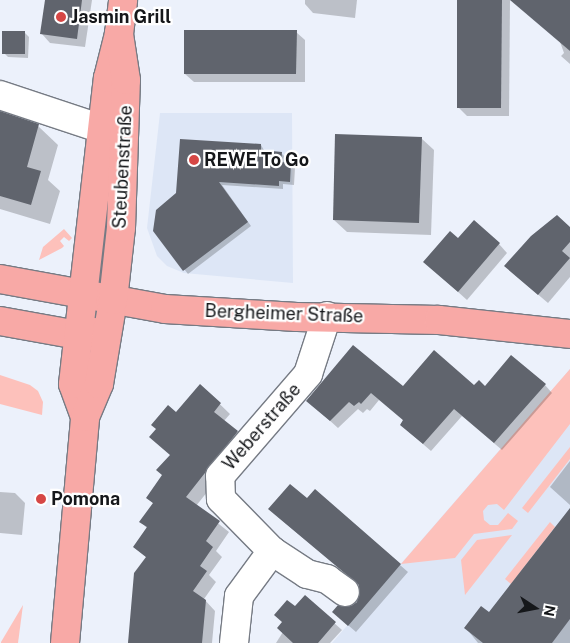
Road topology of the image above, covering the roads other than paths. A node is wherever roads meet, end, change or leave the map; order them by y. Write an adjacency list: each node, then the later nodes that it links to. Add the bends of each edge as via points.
1 (123, 0): 2 (main road, Steubenstraße)
2 (119, 34): 4 (main road, Steubenstraße, via 108,78); 7 (main road, Steubenstraße, via 126,80 125,143)
3 (0, 95): 4 (street)
4 (102, 129): 6 (main road, Steubenstraße)
5 (0, 279): 6 (main road, Bergheimer Straße)
6 (84, 295): 7 (main road, Bergheimer Straße); 11 (main road)
7 (111, 312): 8 (main road, Bergheimer Straße, via 175,310 297,318); 11 (main road, via 93,334); 12 (main road, via 99,384)
8 (327, 316): 10 (main road, Bergheimer Straße, via 439,320); 13 (street, Weberstraße, via 308,374 220,476 221,500)
9 (0, 320): 11 (main road)
10 (570, 334)
11 (78, 335): 12 (main road, via 72,384)
12 (84, 417): 15 (main road)
13 (272, 551): 14 (street, Weberstraße, via 307,574 327,579); 16 (street, via 239,596)
14 (345, 592)
15 (65, 643)
16 (234, 643)

